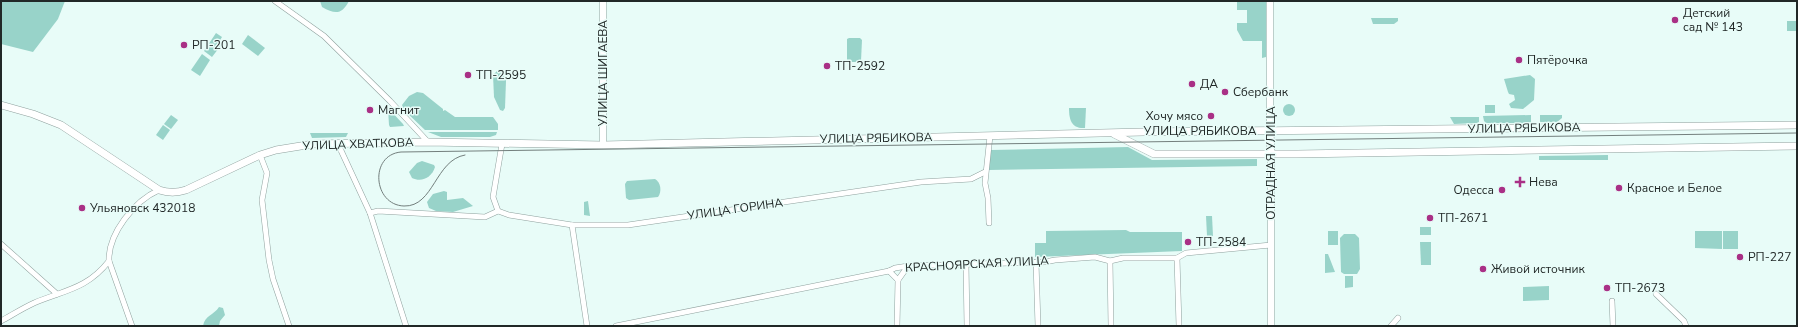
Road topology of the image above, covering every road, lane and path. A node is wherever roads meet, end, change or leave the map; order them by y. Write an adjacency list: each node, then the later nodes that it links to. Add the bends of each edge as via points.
1 (275, 1): 9 (street, via 324,36)
2 (603, 1): 12 (street, УЛИЦА ШИГАЕВА)
3 (1270, 1): 6 (street, ОТРАДНАЯ УЛИЦА)
4 (1, 105): 17 (main road, УЛИЦА ХВАТКОВА, via 61,125)
5 (1797, 125): 6 (main road, УЛИЦА РЯБИКОВА)
6 (1270, 131): 7 (main road, УЛИЦА РЯБИКОВА); 14 (main road, ОТРАДНАЯ УЛИЦА)
7 (1110, 133): 8 (main road, УЛИЦА РЯБИКОВА); 14 (main road, УЛИЦА РЯБИКОВА, via 1154,154)
8 (990, 136): 12 (main road, УЛИЦА РЯБИКОВА); 16 (street)
9 (428, 142): 10 (main road, УЛИЦА ХВАТКОВА); 11 (main road, УЛИЦА ХВАТКОВА)
10 (338, 144): 15 (main road, УЛИЦА ХВАТКОВА, via 293,146); 19 (street)
11 (502, 144): 12 (main road, УЛИЦА ХВАТКОВА); 18 (street, via 494,197)
12 (603, 145)
13 (1797, 146): 14 (main road, УЛИЦА РЯБИКОВА)
14 (1270, 154): 23 (street, ОТРАДНАЯ УЛИЦА)
15 (260, 155): 17 (main road, УЛИЦА ХВАТКОВА, via 186,190); 38 (street, via 267,173 262,200 269,260)
16 (985, 172): 20 (street); 21 (street, УЛИЦА ГОРИНА, via 971,178 921,182 628,225)
17 (159, 190): 26 (street, via 125,217 110,246)
18 (498, 211): 19 (street, via 485,217 378,211); 21 (street, УЛИЦА ГОРИНА)
19 (370, 213): 39 (street)
20 (989, 223)
21 (572, 225): 40 (street)
22 (1, 244): 32 (street)
23 (1271, 245): 24 (street, КРАСНОЯРСКАЯ УЛИЦА, via 1186,253); 47 (street, ОТРАДНАЯ УЛИЦА)
24 (1178, 258): 25 (street, КРАСНОЯРСКАЯ УЛИЦА); 46 (street)
25 (1110, 260): 27 (street, КРАСНОЯРСКАЯ УЛИЦА, via 1095,257); 45 (street)
26 (109, 261): 32 (street, via 90,281); 37 (street)
27 (1036, 262): 28 (street, КРАСНОЯРСКАЯ УЛИЦА); 44 (street)
28 (966, 264): 29 (street, КРАСНОЯРСКАЯ УЛИЦА); 43 (street)
29 (908, 266): 30 (street, КРАСНОЯРСКАЯ УЛИЦА); 31 (street)
30 (889, 271): 31 (street); 41 (street, КРАСНОЯРСКАЯ УЛИЦА)
31 (898, 280): 42 (street)
32 (57, 294): 36 (street)
33 (1656, 294): 50 (street)
34 (1612, 301): 49 (street)
35 (1398, 318): 48 (street)
36 (1, 321)
37 (132, 326)
38 (289, 326)
39 (406, 326)
40 (587, 326)
41 (616, 326)
42 (897, 326)
43 (967, 326)
44 (1038, 326)
45 (1111, 326)
46 (1178, 326)
47 (1271, 326)
48 (1391, 326)
49 (1613, 326)
50 (1686, 326)

